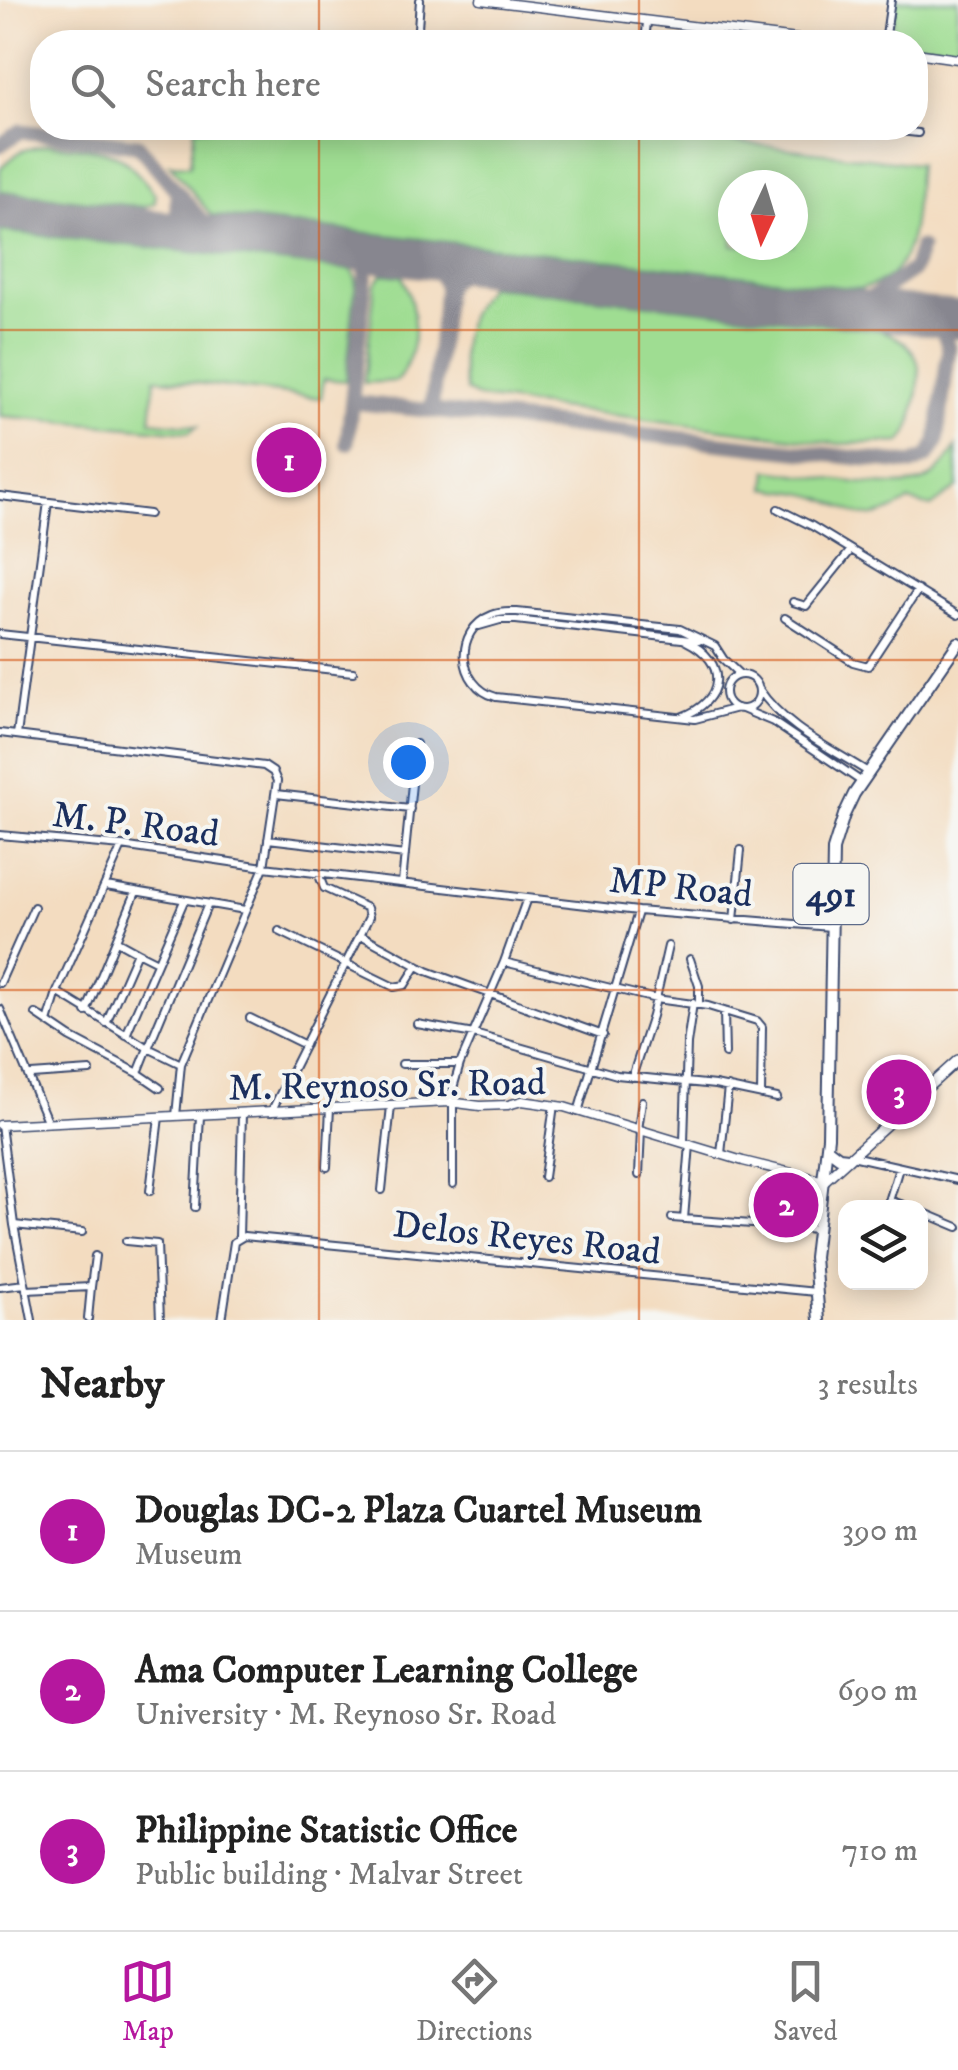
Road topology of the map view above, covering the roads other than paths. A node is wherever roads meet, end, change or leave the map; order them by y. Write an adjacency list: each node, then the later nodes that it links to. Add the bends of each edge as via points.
1 (420, 0): 8 (street)
2 (480, 0): 5 (street)
3 (572, 0): 6 (street)
4 (891, 0): 11 (street)
5 (530, 4): 6 (street)
6 (571, 12): 7 (street)
7 (648, 22): 9 (street); 10 (street)
8 (419, 30)
9 (647, 30)
10 (717, 30)
11 (886, 30)
12 (928, 55): 13 (street)
13 (958, 58)
14 (0, 496): 15 (street)
15 (48, 502): 17 (street); 25 (street)
16 (778, 509): 18 (street)
17 (149, 514)
18 (850, 550): 19 (street); 20 (street, via 806,606)
19 (918, 590): 21 (street); 22 (street, via 868,666)
20 (793, 602)
21 (958, 614)
22 (785, 618)
23 (478, 626): 26 (street, via 516,620); 28 (street, via 494,614 517,612 662,626 703,638); 33 (street, via 464,663 488,694)
24 (0, 634): 25 (street)
25 (30, 638): 29 (street); 35 (street)
26 (681, 638): 28 (street, via 699,641); 33 (street, via 708,656 716,677 708,702)
27 (958, 642): 37 (main road, 491)
28 (724, 660): 30 (street)
29 (353, 672)
30 (738, 674): 31 (street); 32 (street, via 724,693)
31 (759, 689): 32 (street, via 755,702); 37 (street, via 788,721)
32 (739, 709): 33 (street); 37 (street)
33 (678, 718)
34 (0, 733): 35 (street)
35 (17, 735): 38 (street, via 264,766 273,772)
36 (416, 744): 39 (street)
37 (865, 776): 57 (main road, 491, via 836,838)
38 (276, 794): 39 (street); 41 (street)
39 (410, 809): 44 (street)
40 (0, 835): 42 (street, M. P. Road)
41 (268, 839): 44 (street); 45 (street)
42 (122, 846): 45 (street, M. P. Road); 48 (street)
43 (741, 850): 56 (street)
44 (404, 855): 47 (street)
45 (264, 866): 46 (street, M. P. Road); 54 (street)
46 (318, 873): 47 (street, M. P. Road); 59 (street, via 324,888 369,911)
47 (402, 884): 50 (street, MP Road)
48 (106, 886): 49 (street); 70 (street)
49 (136, 892): 51 (street); 60 (street)
50 (526, 898): 55 (street, MP Road); 65 (street)
51 (184, 901): 52 (street); 64 (street)
52 (208, 904): 54 (street); 86 (street)
53 (34, 907): 68 (street)
54 (244, 910): 89 (street)
55 (638, 911): 56 (street, MP Road); 69 (street)
56 (734, 920): 57 (street, MP Road)
57 (831, 927): 117 (main road, 491)
58 (279, 931): 66 (street)
59 (360, 935): 66 (street); 67 (street)
60 (117, 941): 62 (street); 76 (street)
61 (668, 946): 72 (street)
62 (137, 952): 64 (street); 80 (street)
63 (690, 959): 73 (street)
64 (158, 962): 83 (street)
65 (504, 962): 69 (street); 71 (street)
66 (347, 964): 67 (street, via 400,987); 85 (street)
67 (418, 966): 71 (street)
68 (0, 983)
69 (616, 990): 72 (street); 84 (street)
70 (57, 992): 76 (street); 79 (street)
71 (490, 995): 82 (street); 84 (street)
72 (656, 999): 73 (street); 96 (street)
73 (696, 1004): 75 (street); 97 (street)
74 (0, 1009): 95 (street)
75 (724, 1010): 87 (street); 100 (street, via 762,1025)
76 (86, 1012): 80 (street)
77 (36, 1014): 79 (street)
78 (250, 1018): 85 (street)
79 (48, 1022): 94 (street)
80 (106, 1024): 83 (street)
81 (417, 1024): 82 (street)
82 (474, 1034): 91 (street); 92 (street)
83 (126, 1035): 86 (street)
84 (603, 1035): 92 (street)
85 (305, 1045): 107 (street)
86 (148, 1048): 89 (street); 94 (street)
87 (725, 1054)
88 (958, 1060): 119 (main road)
89 (181, 1064): 111 (street)
90 (402, 1064): 91 (street)
91 (460, 1064): 103 (street)
92 (592, 1069): 96 (street); 108 (street)
93 (90, 1071): 95 (street)
94 (138, 1074): 99 (street)
95 (31, 1075): 113 (street)
96 (632, 1077): 97 (street)
97 (687, 1082): 98 (street); 116 (street)
98 (728, 1087): 100 (street); 118 (street)
99 (160, 1088)
100 (761, 1095): 101 (street)
101 (777, 1098)
102 (642, 1101): 115 (street)
103 (451, 1102): 104 (street, M. Reynoso Sr. Road); 105 (street, M. Reynoso Sr. Road); 126 (street)
104 (554, 1105): 108 (street, M. Reynoso Sr. Road); 123 (street)
105 (391, 1106): 106 (street, M. Reynoso Sr. Road); 127 (street)
106 (330, 1108): 107 (street, M. Reynoso Sr. Road); 120 (street)
107 (272, 1112): 109 (street, M. Reynoso Sr. Road)
108 (578, 1112): 115 (street, M. Reynoso Sr. Road)
109 (242, 1113): 112 (street, M. Reynoso Sr. Road); 138 (street)
110 (159, 1116): 111 (street, M. Reynoso Sr. Road); 113 (street, M. Reynoso Sr. Road); 128 (street)
111 (176, 1116): 112 (street, M. Reynoso Sr. Road)
112 (200, 1116): 130 (street)
113 (48, 1123): 114 (street, M. Reynoso Sr. Road)
114 (0, 1125): 134 (street)
115 (640, 1130): 116 (street, M. Reynoso Sr. Road); 122 (street)
116 (687, 1143): 118 (street, M. Reynoso Sr. Road); 133 (street)
117 (828, 1148): 119 (main road); 125 (main road, 491)
118 (721, 1154): 125 (street, M. Reynoso Sr. Road)
119 (850, 1157): 121 (street); 125 (main road)
120 (327, 1167)
121 (899, 1168): 124 (street); 129 (street)
122 (638, 1175)
123 (544, 1177)
124 (958, 1180)
125 (824, 1181): 136 (main road, 491)
126 (453, 1184)
127 (382, 1190)
128 (150, 1192)
129 (889, 1200)
130 (196, 1207)
131 (928, 1214): 135 (street)
132 (672, 1218): 133 (street)
133 (684, 1219): 136 (street)
134 (14, 1226): 137 (street); 142 (street)
135 (958, 1226)
136 (816, 1228): 144 (main road, 491)
137 (82, 1232)
138 (236, 1240): 144 (street, Delos Reyes Road); 148 (street)
139 (126, 1241): 147 (street, via 157,1244)
140 (95, 1256): 143 (street)
141 (0, 1287): 142 (street)
142 (25, 1287): 143 (street); 146 (street)
143 (92, 1287): 145 (street)
144 (816, 1292): 149 (main road, 491)
145 (88, 1319)
146 (32, 1320)
147 (160, 1320)
148 (222, 1320)
149 (819, 1320)

